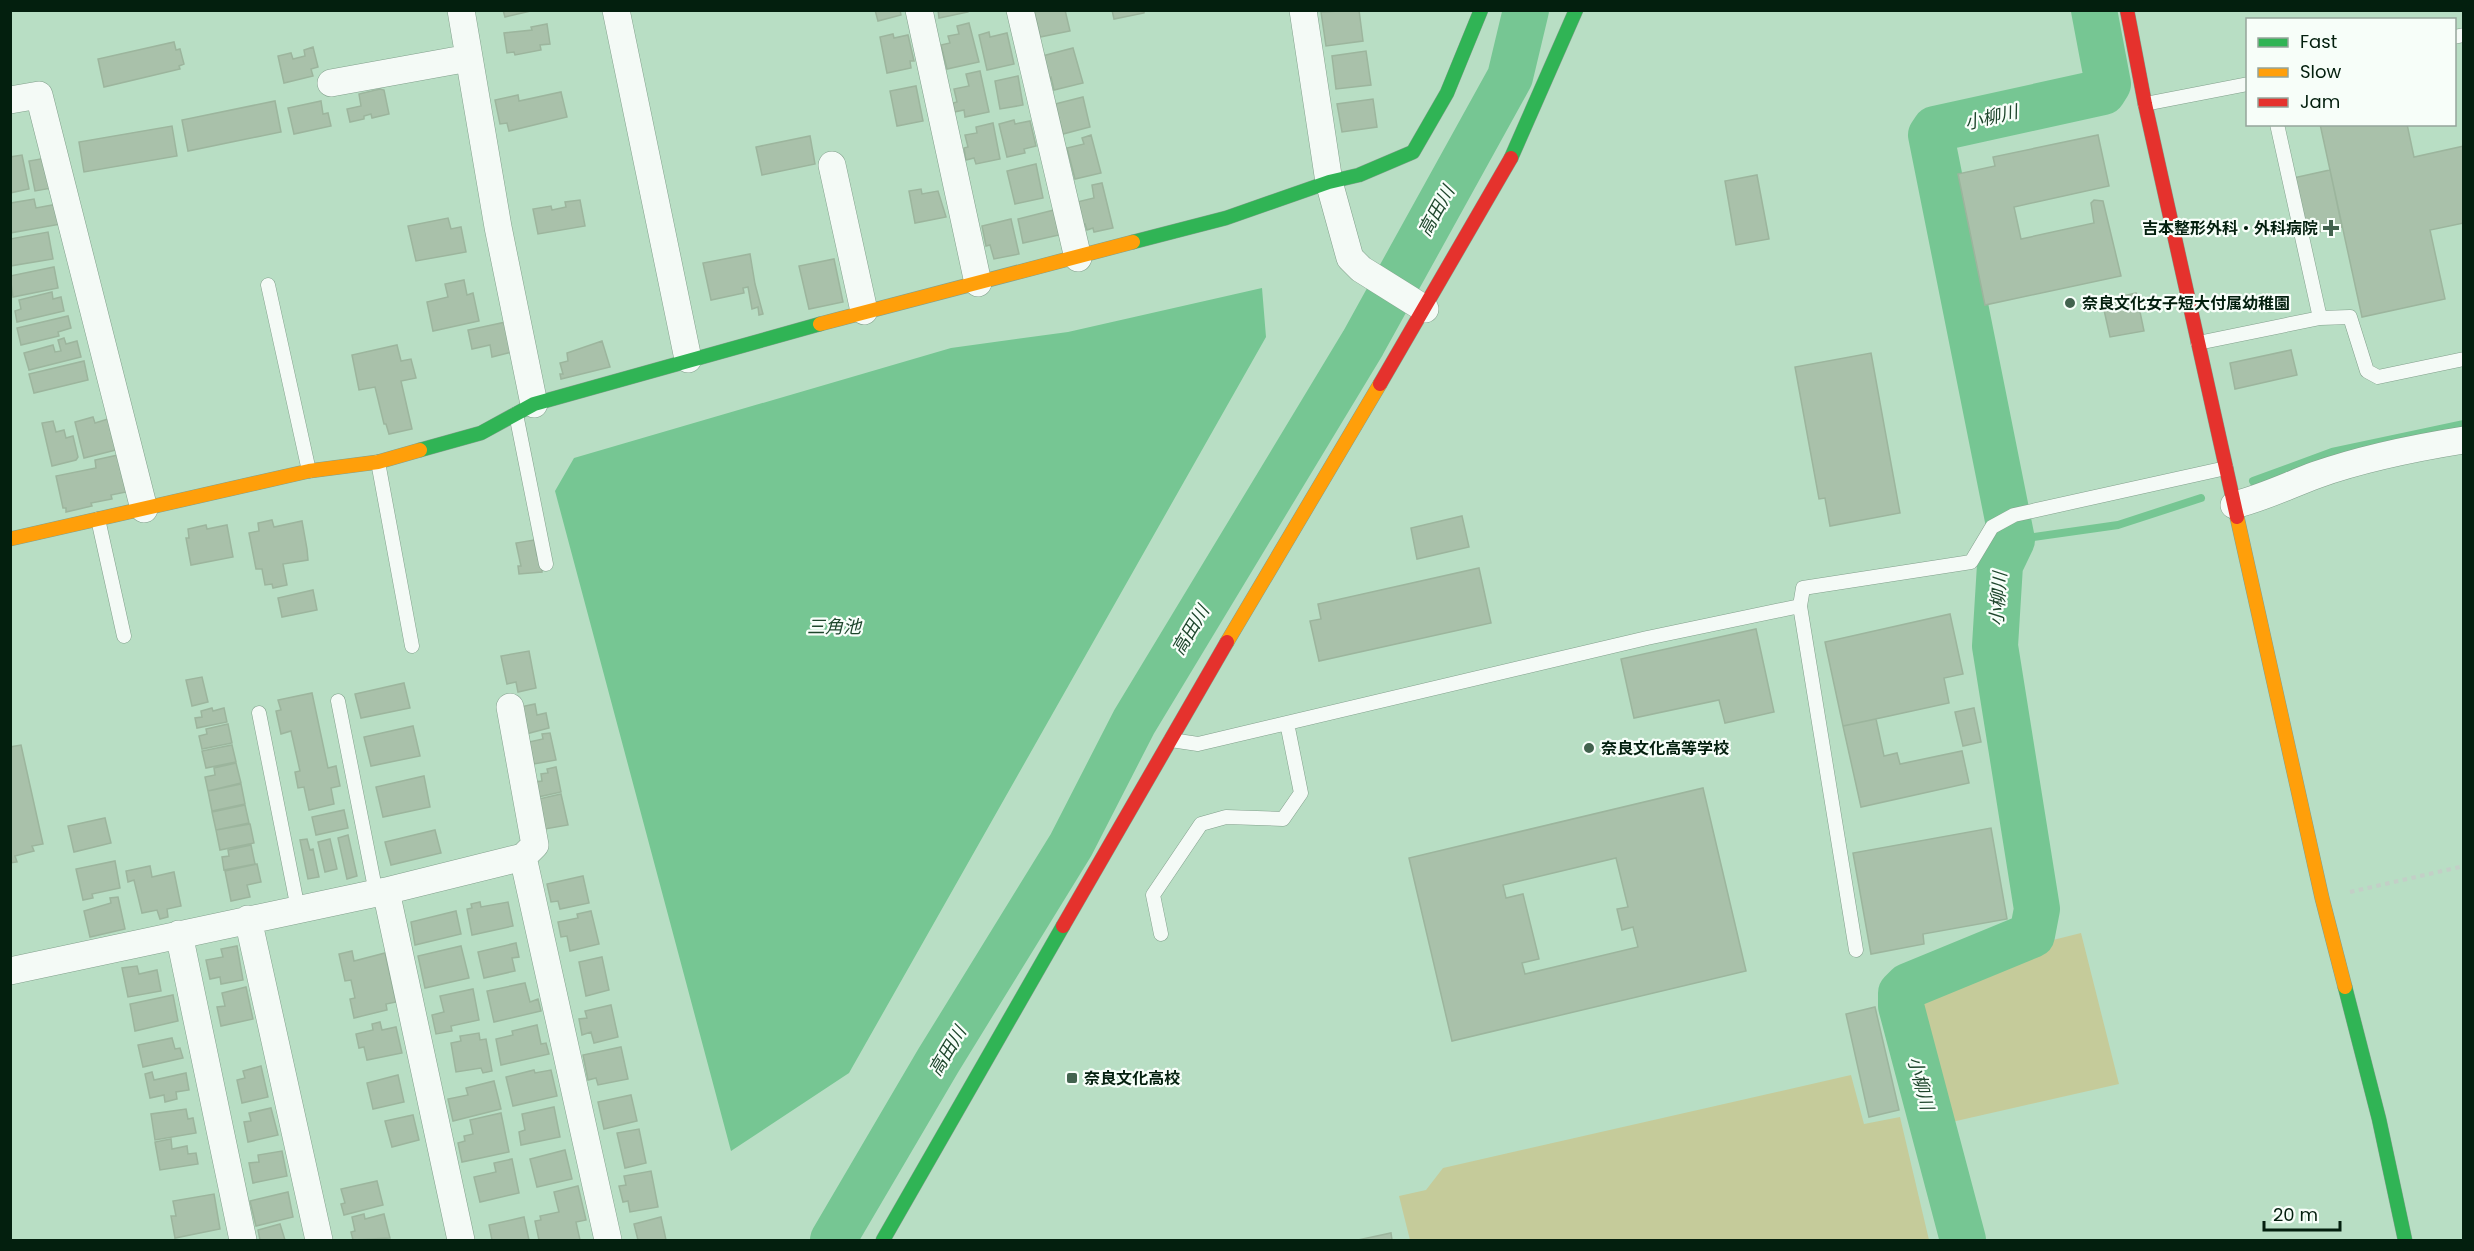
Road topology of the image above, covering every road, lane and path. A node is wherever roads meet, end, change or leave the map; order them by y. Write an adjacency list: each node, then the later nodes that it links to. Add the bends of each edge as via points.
1 (462, 10): 9 (street)
2 (616, 10): 24 (street)
3 (919, 10): 18 (street)
4 (1020, 10): 17 (street)
5 (1303, 10): 16 (street)
6 (1481, 10): 16 (street, via 1447,93 1413,152)
7 (1576, 10): 20 (street, via 1519,144)
8 (2127, 10): 13 (street)
9 (469, 58): 10 (street); 26 (street)
10 (331, 83)
11 (2246, 84): 13 (lane)
12 (10, 100): 32 (street, via 39,94)
13 (2145, 104): 23 (street)
14 (2277, 126): 22 (lane)
15 (832, 165): 21 (street)
16 (1329, 183): 17 (street, via 1226,218); 20 (street, via 1350,258)
17 (1078, 258): 18 (street)
18 (978, 283): 21 (street)
19 (268, 285): 30 (lane)
20 (1418, 304): 43 (street)
21 (864, 311): 24 (street)
22 (2320, 318): 23 (lane); 25 (lane, via 2350,316 2367,371 2378,377)
23 (2198, 343): 29 (street)
24 (688, 359): 26 (street)
25 (2463, 359)
26 (525, 409): 28 (street, via 481,433); 35 (lane)
27 (2463, 440): 31 (street, via 2408,449)
28 (378, 462): 30 (street); 38 (lane)
29 (2226, 468): 31 (street); 36 (lane, via 2014,514 1992,527 1971,562 1803,588)
30 (309, 471): 32 (street)
31 (2234, 504): 47 (street)
32 (144, 509): 33 (street)
33 (98, 519): 34 (street); 37 (lane)
34 (10, 539)
35 (546, 564)
36 (1800, 606): 42 (lane); 52 (lane)
37 (124, 636)
38 (412, 646)
39 (338, 701): 46 (lane)
40 (510, 707): 44 (street, via 535,845)
41 (259, 712): 48 (lane)
42 (1287, 723): 43 (lane, via 1198,744); 51 (lane, via 1301,793 1283,819 1226,817 1201,824 1153,895)
43 (1169, 740): 58 (street)
44 (523, 857): 46 (street); 57 (street)
45 (2463, 866): 47 (path)
46 (381, 892): 48 (street); 56 (street)
47 (2322, 898): 59 (street, via 2379,1119)
48 (298, 909): 49 (street)
49 (248, 919): 50 (street); 55 (street)
50 (179, 934): 53 (street); 54 (street)
51 (1161, 934)
52 (1856, 950)
53 (10, 971)
54 (243, 1240)
55 (319, 1240)
56 (461, 1240)
57 (608, 1240)
58 (883, 1240)
59 (2405, 1240)

